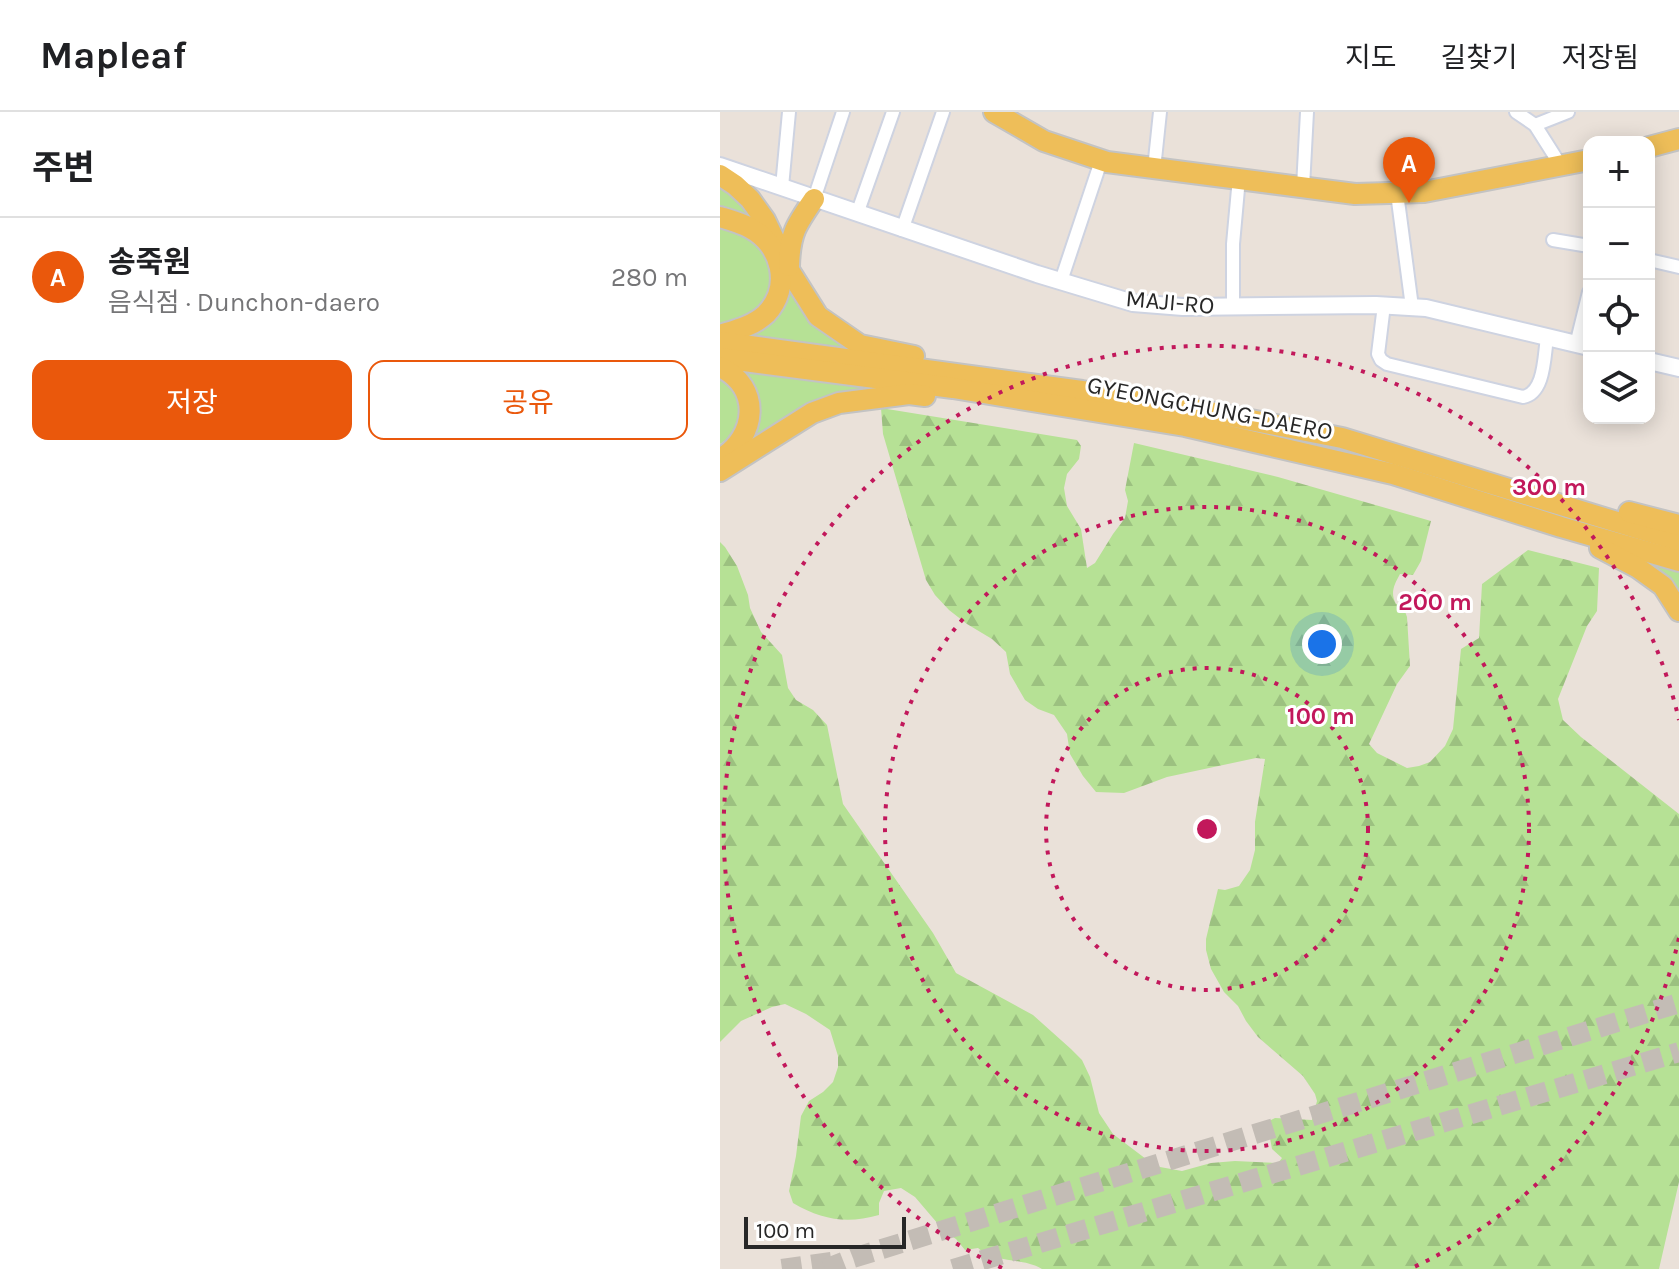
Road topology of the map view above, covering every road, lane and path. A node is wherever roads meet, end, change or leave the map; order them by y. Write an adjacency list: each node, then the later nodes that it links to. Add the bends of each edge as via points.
1 (789, 112): 20 (street)
2 (843, 112): 23 (street)
3 (893, 112): 24 (street)
4 (943, 112): 26 (street)
5 (994, 112): 13 (main road, via 1044,141)
6 (1160, 112): 17 (street)
7 (1307, 112): 21 (street)
8 (1516, 112): 10 (street)
9 (1568, 112): 10 (street)
10 (1535, 125): 16 (street)
11 (1679, 139): 12 (main road)
12 (1655, 145)
13 (1101, 161): 17 (main road); 32 (street)
14 (1583, 161): 16 (main road)
15 (720, 166): 20 (street, MAJI-RO)
16 (1561, 166): 22 (main road)
17 (1154, 169): 19 (main road)
18 (720, 175): 31 (main road, via 750,199)
19 (1239, 178): 21 (main road); 34 (street)
20 (782, 187): 23 (street, MAJI-RO)
21 (1303, 187): 22 (main road)
22 (1397, 193): 35 (street)
23 (814, 199): 24 (street, MAJI-RO); 31 (main road, via 793,231)
24 (857, 214): 26 (street, MAJI-RO)
25 (720, 217): 36 (main road, via 752,228 767,240 782,276 778,297 766,313 752,325)
26 (902, 230): 32 (street, MAJI-RO)
27 (1553, 240): 28 (street)
28 (1583, 245)
29 (1655, 261): 30 (street)
30 (1679, 267)
31 (789, 270): 44 (main road, via 818,316 860,345)
32 (1061, 281): 34 (street, MAJI-RO, via 1133,303)
33 (1384, 305): 34 (street, MAJI-RO); 35 (street, MAJI-RO); 37 (street, via 1378,354 1387,364 1523,397 1539,382)
34 (1233, 306)
35 (1412, 307): 37 (street, MAJI-RO)
36 (720, 335)
37 (1547, 338): 39 (street, MAJI-RO)
38 (720, 342): 44 (main road, GYEONGCHUNG-DAERO)
39 (1583, 346)
40 (720, 358): 45 (main road, GYEONGCHUNG-DAERO, via 953,388)
41 (1655, 362): 43 (street)
42 (720, 367): 46 (main road, via 740,381 751,414 745,433)
43 (1679, 368)
44 (1082, 391): 48 (main road, GYEONGCHUNG-DAERO, via 1342,438)
45 (1185, 426): 47 (main road, via 909,394 839,403 812,413); 50 (main road, GYEONGCHUNG-DAERO, via 1393,474)
46 (720, 459)
47 (720, 471)
48 (1538, 497): 49 (main road, via 1587,501); 51 (main road, GYEONGCHUNG-DAERO)
49 (1679, 525)
50 (1561, 527): 52 (main road, GYEONGCHUNG-DAERO); 53 (main road, via 1638,568 1663,586)
51 (1679, 541)
52 (1679, 561)
53 (1679, 611)

